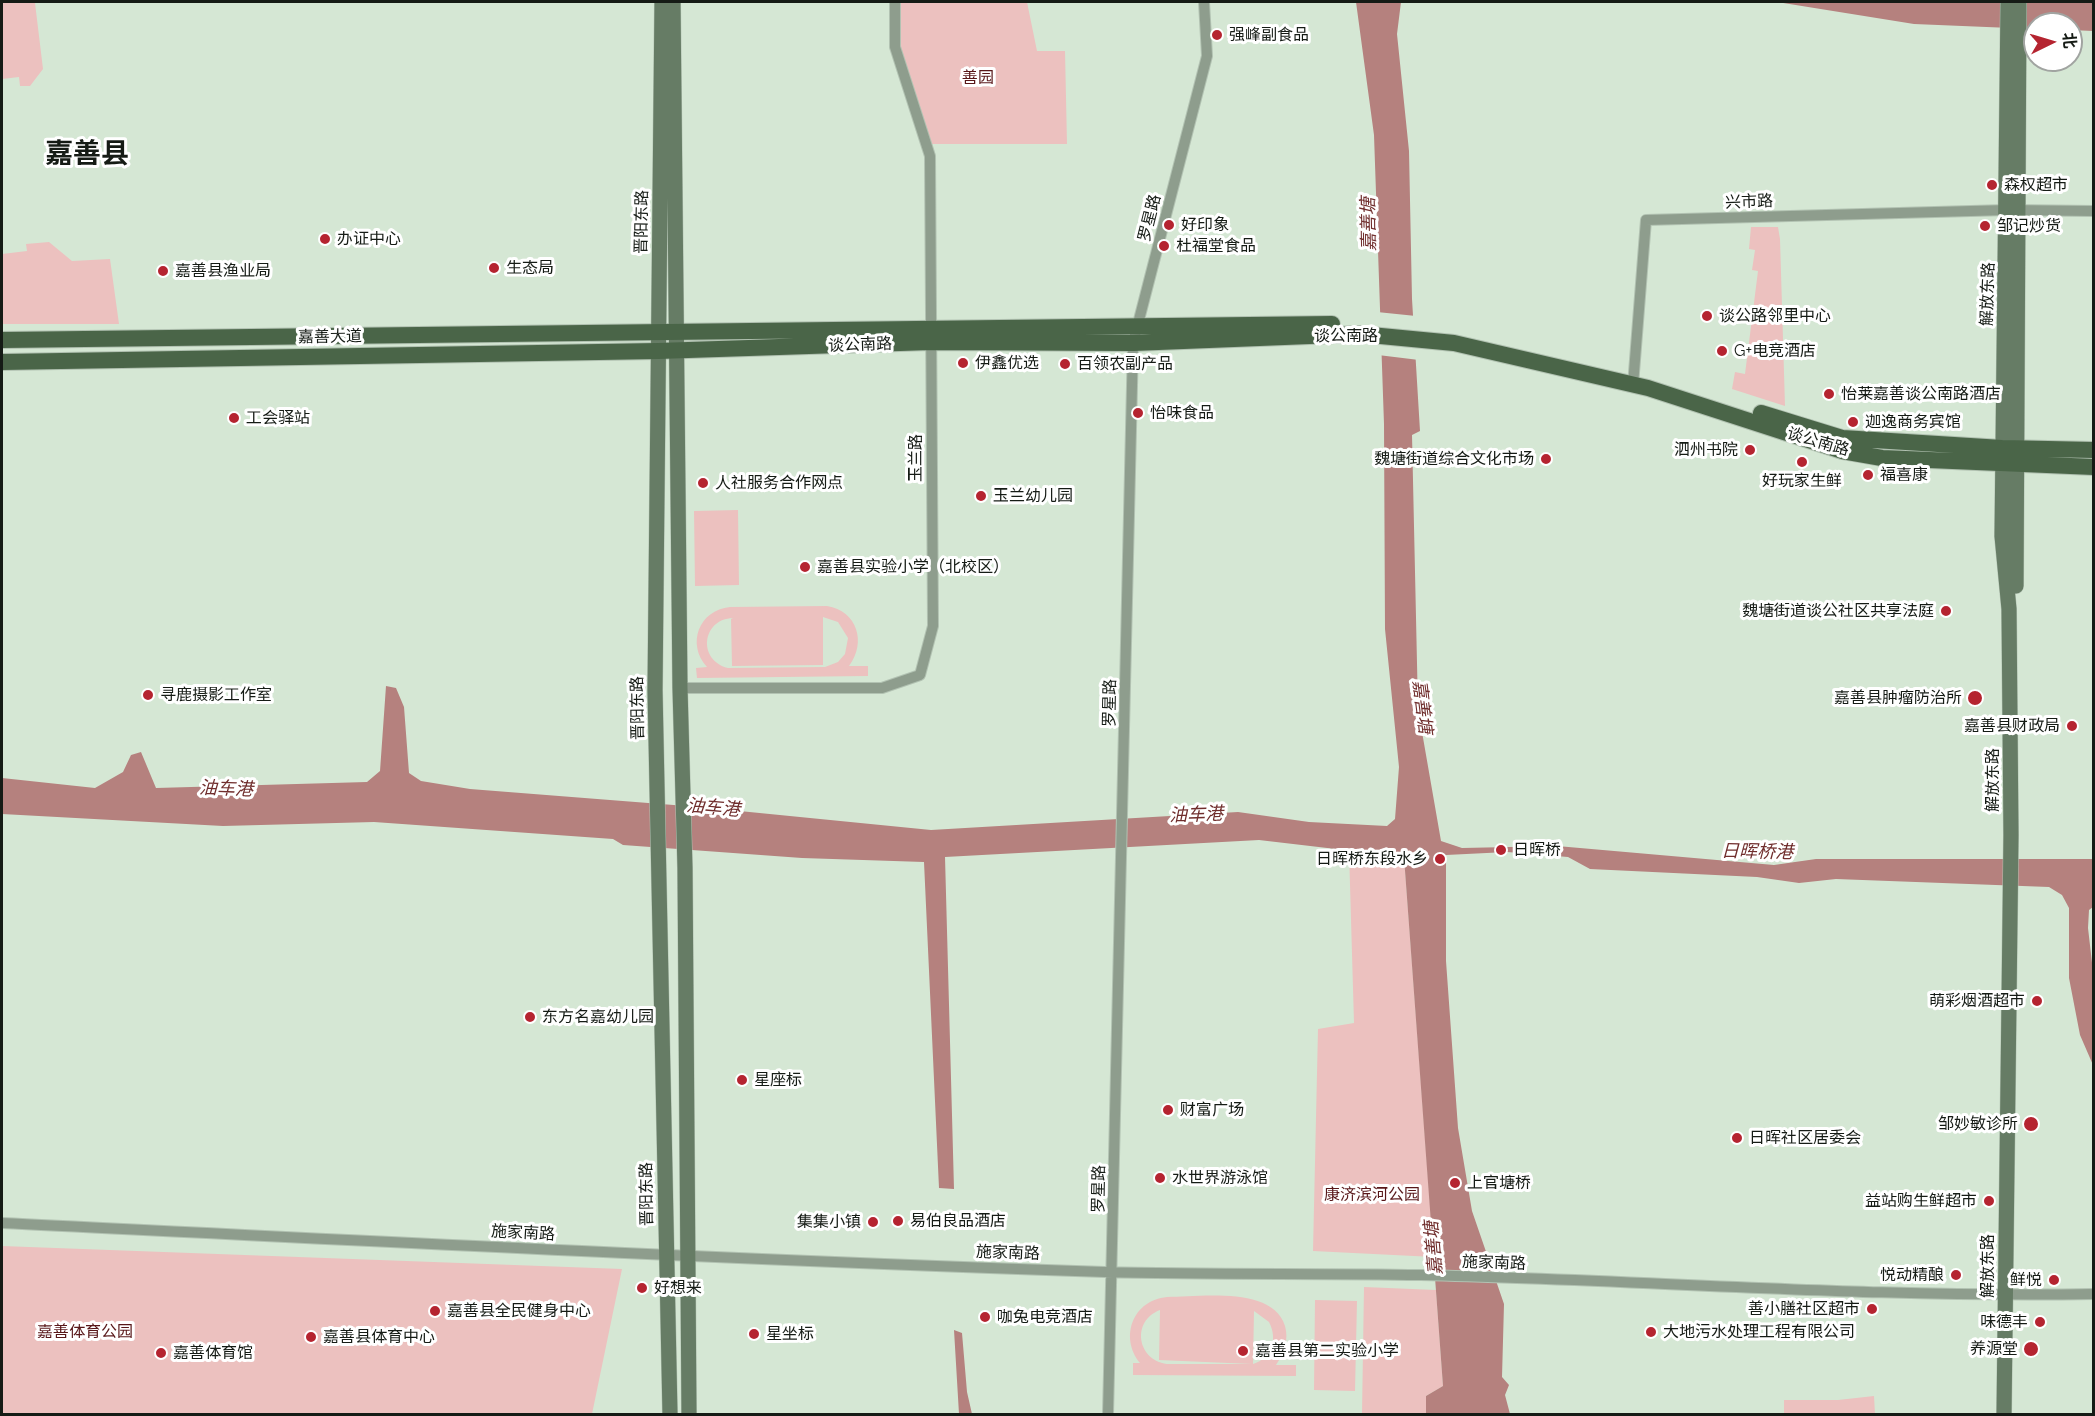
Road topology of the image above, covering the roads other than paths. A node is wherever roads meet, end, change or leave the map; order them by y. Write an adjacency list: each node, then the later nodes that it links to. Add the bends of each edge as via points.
1 (662, 2): 10 (main road, 晋阳东路)
2 (673, 2): 11 (main road, 晋阳东路)
3 (895, 2): 12 (street, 玉兰路, via 895,48 930,156)
4 (1204, 2): 13 (street, 罗星路, via 1207,56)
5 (2008, 2): 7 (main road, 解放东路)
6 (2019, 2): 7 (main road, 解放东路)
7 (2013, 40): 8 (main road, 解放东路)
8 (2013, 210): 9 (street); 18 (street, 兴市路, via 1646,220); 20 (main road, 解放东路, via 2019,377)
9 (2094, 211)
10 (658, 333): 11 (main road, 谈公南路); 14 (main road, 嘉善大道); 16 (main road, 晋阳东路)
11 (676, 333): 12 (main road, 谈公南路); 15 (main road, 晋阳东路)
12 (930, 335): 13 (main road, 谈公南路); 15 (main road, 谈公南路); 22 (street, 玉兰路, via 933,626 920,675 882,688)
13 (1135, 335): 18 (main road, 谈公南路, via 1360,329 1453,337); 26 (street, 罗星路)
14 (2, 340)
15 (676, 350): 16 (main road, 谈公南路); 22 (main road, 晋阳东路)
16 (658, 351): 17 (main road, 嘉善大道); 24 (main road, 晋阳东路, via 657,783)
17 (2, 362)
18 (1634, 380): 20 (main road, 谈公南路, via 1842,451 1882,458)
19 (2094, 450): 20 (main road)
20 (2010, 456): 21 (main road); 28 (main road, 解放东路, via 2002,536 2010,630 2015,910)
21 (2094, 467)
22 (680, 688): 25 (main road, 晋阳东路)
23 (2, 1224): 24 (street, 施家南路)
24 (667, 1255): 25 (street, 施家南路); 29 (main road, 晋阳东路)
25 (687, 1257): 26 (street, 施家南路); 30 (main road, 晋阳东路)
26 (1112, 1272): 28 (street, 施家南路, via 1425,1275); 31 (street, 罗星路)
27 (2094, 1294): 28 (street, 施家南路)
28 (2010, 1296): 32 (main road, 解放东路); 33 (main road, 解放东路)
29 (670, 1414)
30 (689, 1414)
31 (1108, 1414)
32 (2004, 1414)
33 (2013, 1414)

